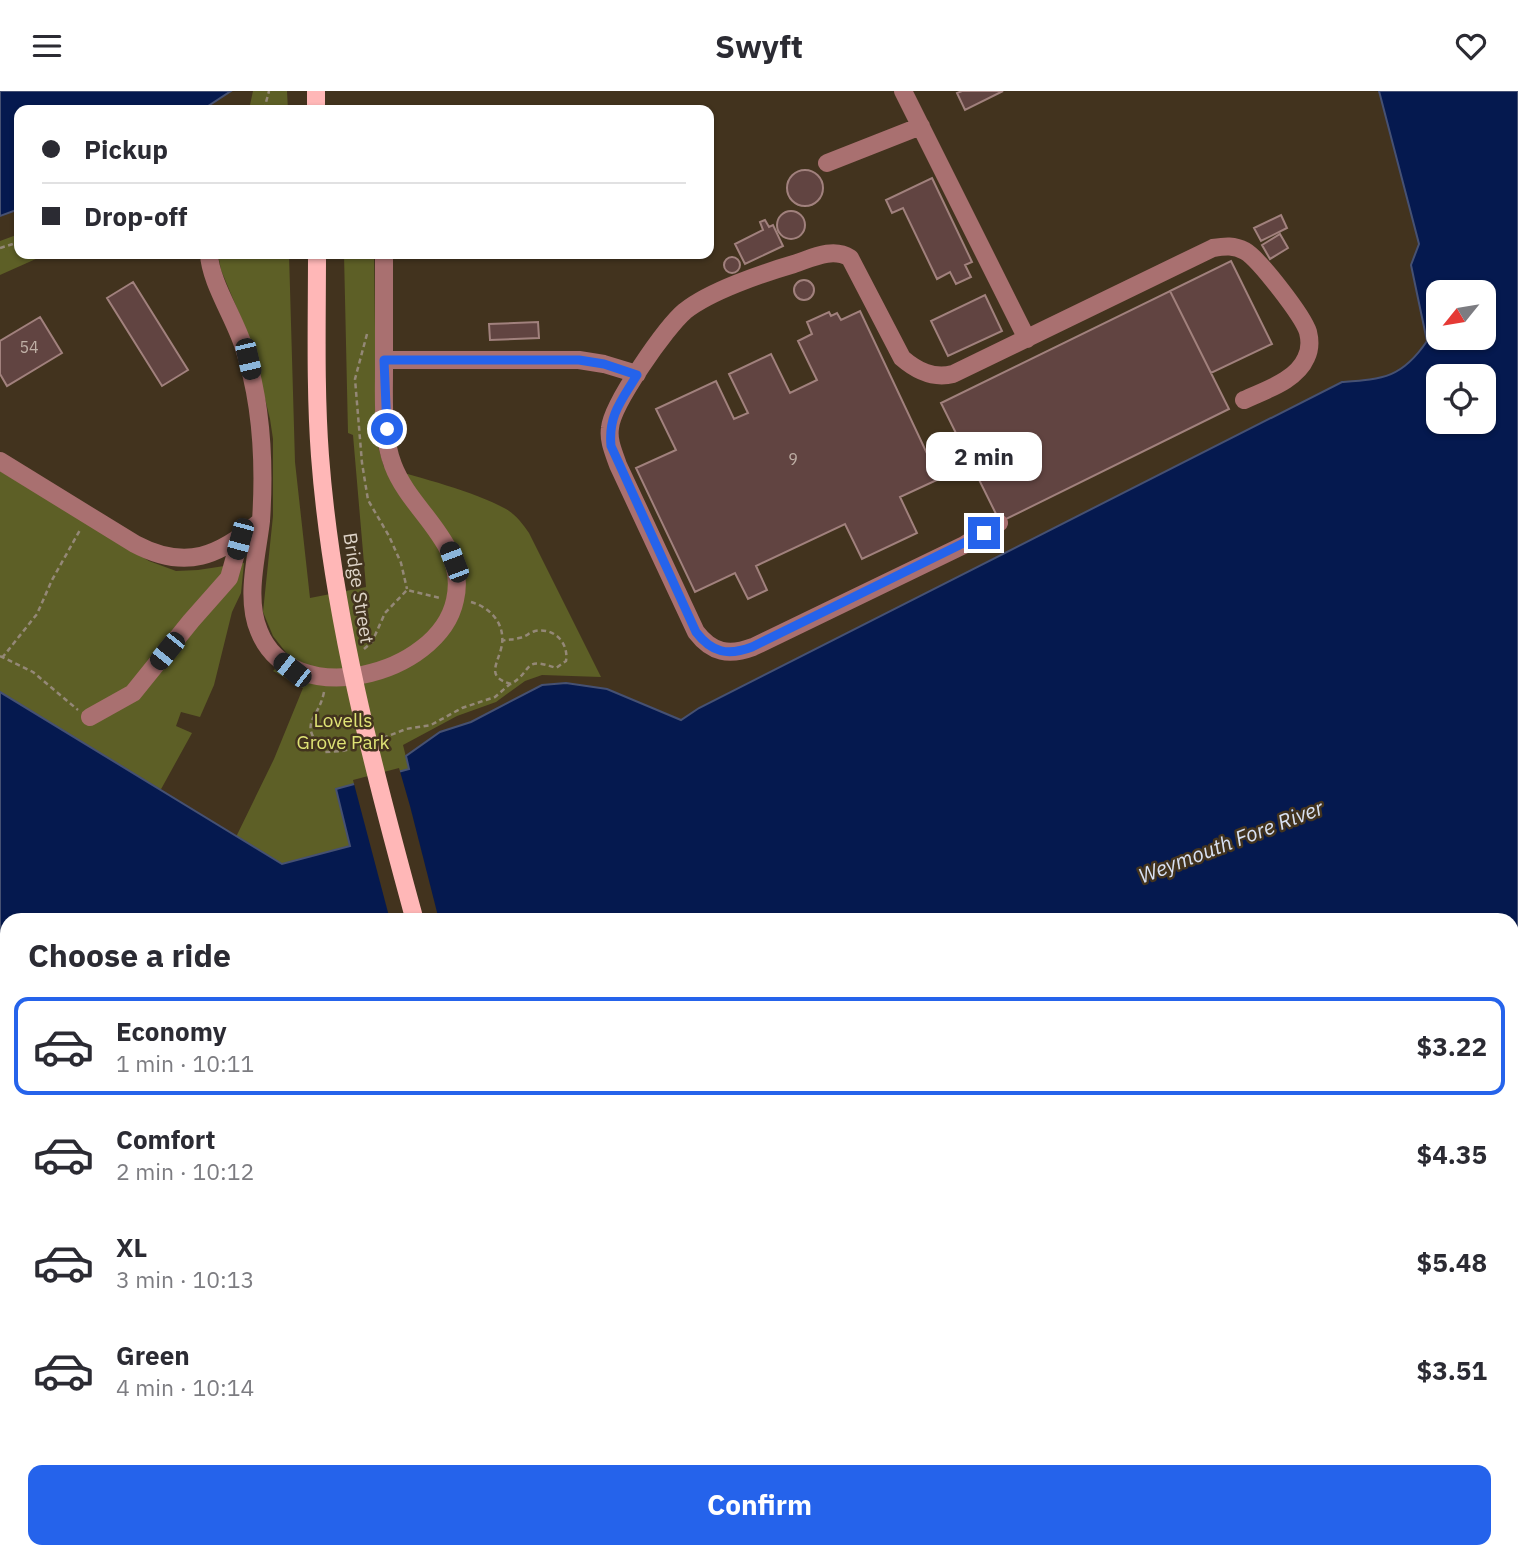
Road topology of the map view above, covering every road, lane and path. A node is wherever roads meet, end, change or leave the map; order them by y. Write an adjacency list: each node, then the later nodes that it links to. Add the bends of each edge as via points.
1 (903, 91): 2 (street)
2 (921, 126): 3 (street); 7 (street)
3 (827, 163)
4 (210, 259): 13 (street, via 239,332 255,390 263,457)
5 (317, 259): 23 (main road, Bridge Street, via 319,443 331,554 360,711)
6 (384, 259): 8 (street)
7 (1027, 339): 9 (street, via 953,374 928,374 902,358 850,258 828,254 743,281 687,310 660,339); 10 (street, via 1213,248 1229,246 1255,259 1308,333 1306,359 1297,372)
8 (384, 360): 9 (street, via 579,360); 16 (street, via 392,464 410,497 448,546 457,579)
9 (637, 375): 14 (street, via 615,411 611,446 696,632 715,649 726,653 752,647 964,545)
10 (1244, 400)
11 (0, 461): 12 (street)
12 (89, 515): 15 (street, via 152,553 175,559 220,551); 19 (path, via 37,614)
13 (261, 521): 15 (street); 16 (street, via 253,611 266,647 292,670 325,678 393,667 436,634)
14 (999, 523)
15 (240, 539): 21 (street, via 229,579 132,694)
16 (456, 599): 17 (path, via 495,616); 18 (path, via 407,590 385,613 367,648)
17 (502, 641): 20 (path, via 495,672 501,681); 20 (path, via 538,630 556,635 567,647 561,666 527,666)
18 (355, 651)
19 (1, 657): 21 (path, via 33,672)
20 (511, 684): 22 (path, via 495,697)
21 (90, 717)
22 (420, 726)
23 (413, 913)

